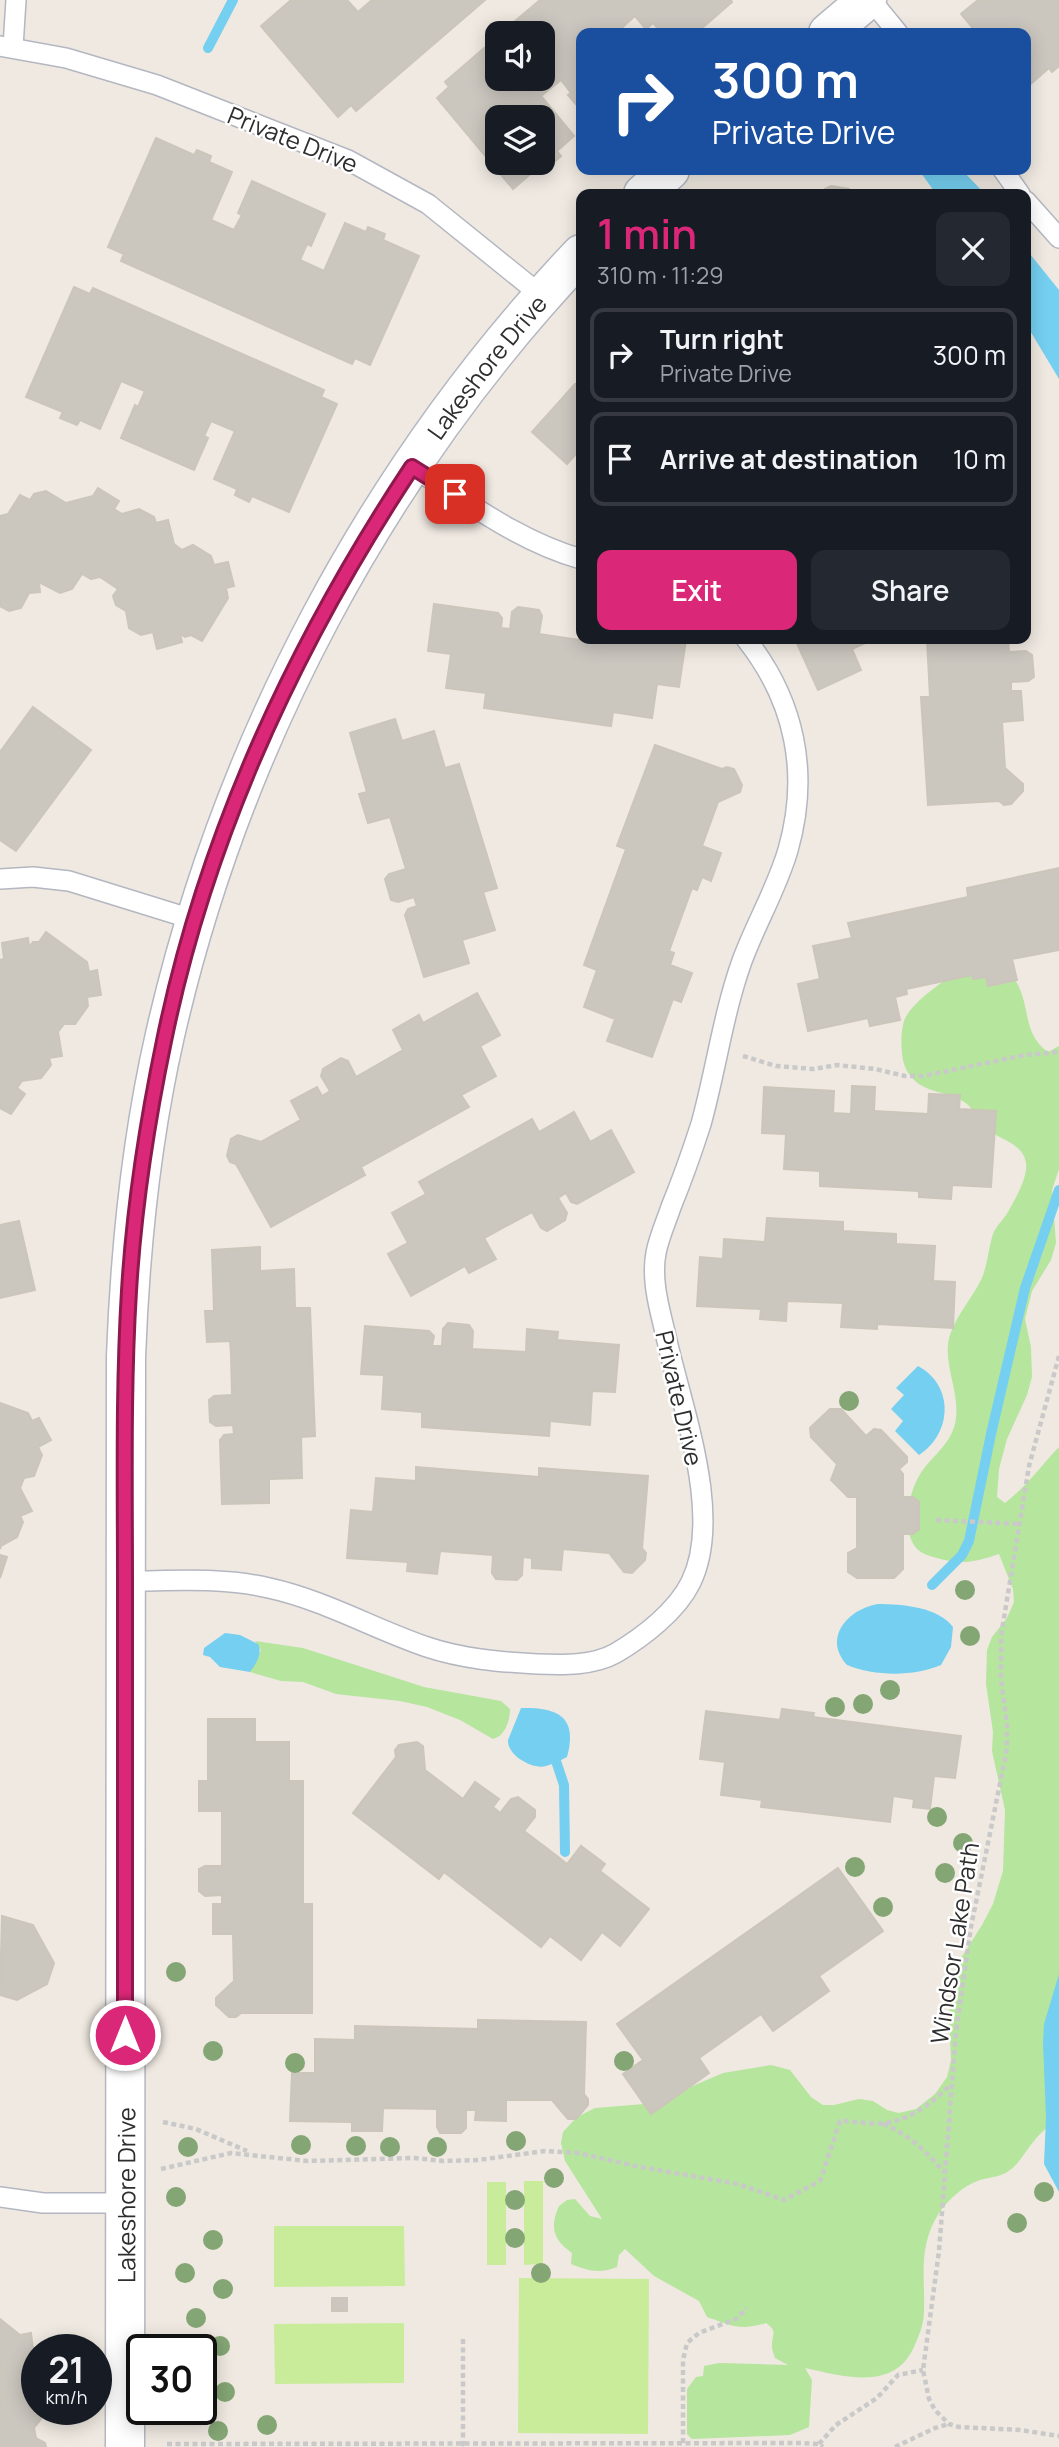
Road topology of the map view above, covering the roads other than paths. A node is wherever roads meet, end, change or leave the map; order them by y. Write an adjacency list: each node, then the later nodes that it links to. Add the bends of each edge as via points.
1 (16, 0): 5 (lane, Private Drive)
2 (869, 0): 3 (street); 4 (lane)
3 (834, 28)
4 (894, 28)
5 (6, 47): 11 (lane, Private Drive, via 66,58 157,85 348,160 428,204)
6 (664, 175): 7 (street)
7 (649, 189)
8 (1031, 207): 9 (lane)
9 (1059, 238)
10 (576, 259): 11 (street, Lakeshore Drive)
11 (542, 296): 12 (street, Lakeshore Drive)
12 (412, 467): 13 (lane, via 528,540); 16 (street, Lakeshore Drive, via 335,590 277,706 238,796)
13 (576, 557)
14 (749, 644): 17 (lane, Private Drive, via 772,677 790,719 796,793 789,848 743,958 699,1128 654,1264 670,1359 695,1453 704,1520 701,1548 683,1595 611,1656 573,1664 526,1663 449,1653 266,1587 219,1581)
15 (0, 879): 16 (lane, via 69,881)
16 (195, 920): 17 (street, Lakeshore Drive, via 164,1038 133,1243 126,1357)
17 (125, 1581): 18 (street, Lakeshore Drive)
18 (125, 2188): 19 (lane, via 43,2203); 20 (street, Lakeshore Drive)
19 (0, 2197)
20 (125, 2447)

